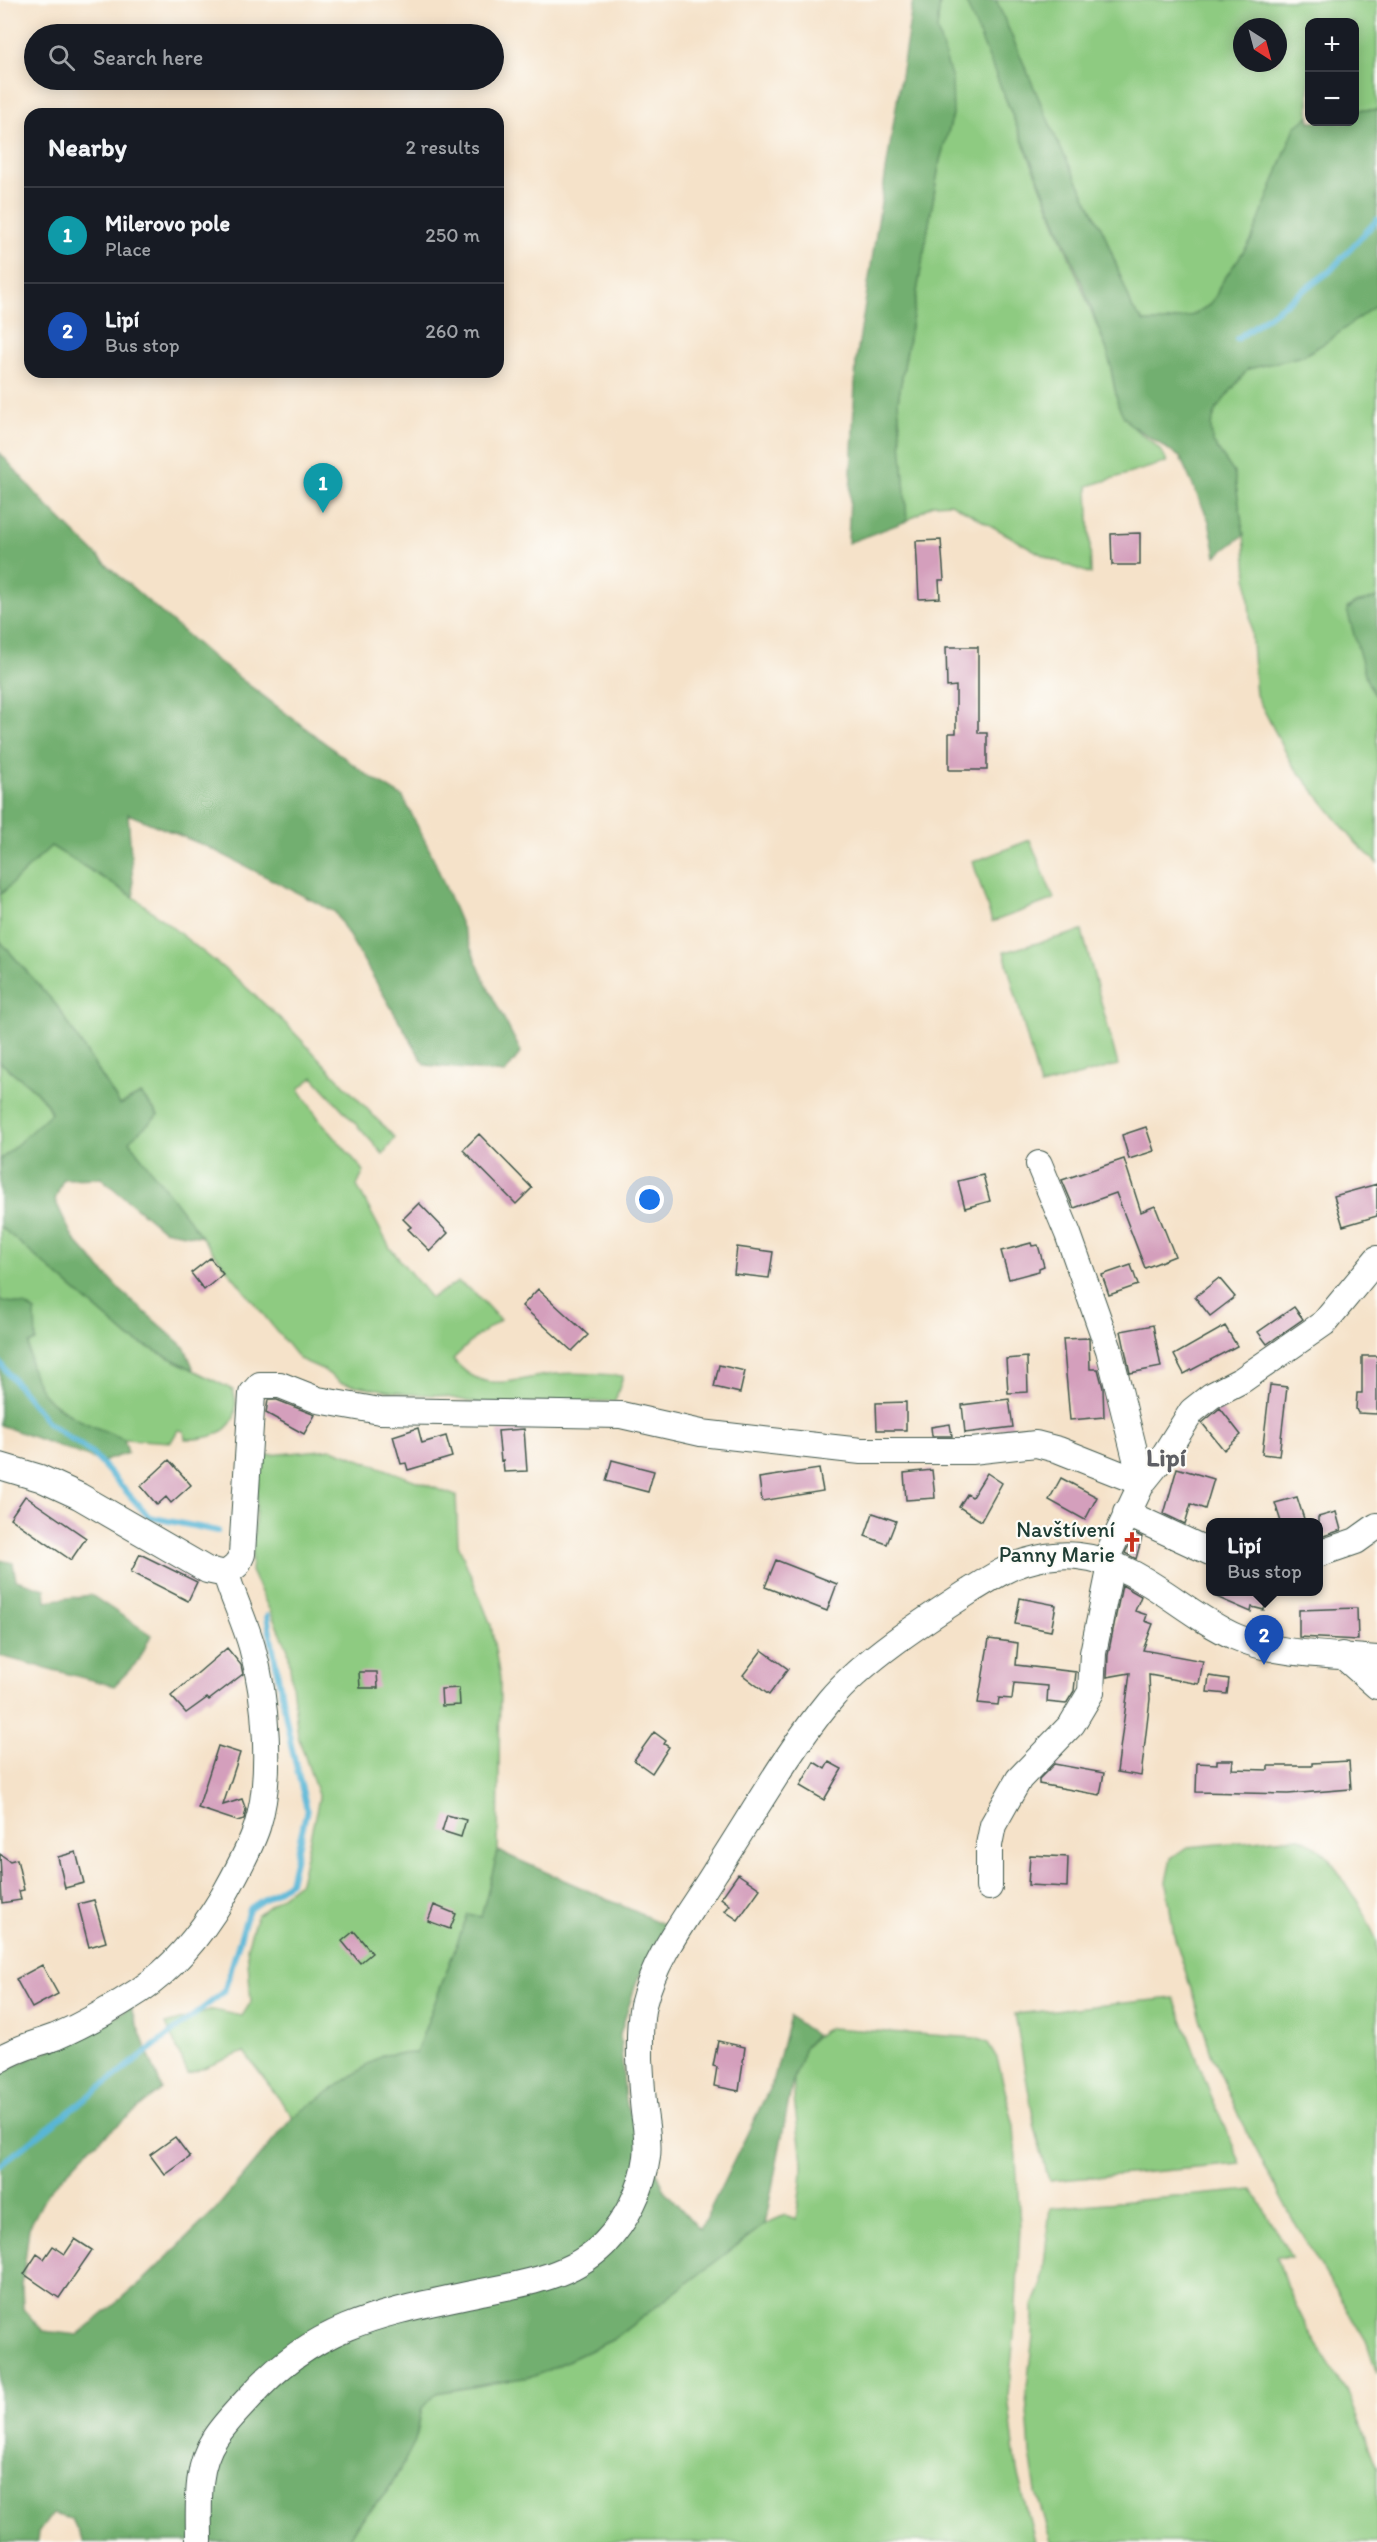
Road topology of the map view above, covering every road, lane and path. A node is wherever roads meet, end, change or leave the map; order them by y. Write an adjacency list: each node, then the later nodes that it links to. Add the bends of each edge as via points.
1 (1039, 1164): 4 (street, via 1109,1350)
2 (1377, 1259): 4 (street, via 1324,1323 1192,1411)
3 (0, 1466): 10 (street, via 80,1496 207,1570)
4 (1142, 1483): 5 (street); 10 (street, via 1036,1444 972,1450 861,1451 701,1433 621,1415 380,1412 318,1400 280,1385 260,1385 252,1394 243,1554)
5 (1126, 1513): 7 (street); 9 (street)
6 (1377, 1526): 8 (street, via 1356,1541)
7 (1206, 1550)
8 (1323, 1552)
9 (1108, 1564): 11 (street, via 1146,1582 1240,1639 1291,1652); 14 (street, via 1093,1653 1091,1692 1072,1724 1019,1779 993,1825); 16 (street, via 1058,1556 1009,1569 937,1612 840,1689 797,1745 654,1973 641,2015 640,2036 647,2156 637,2193 621,2223 603,2245 568,2269 357,2322 291,2359 254,2392 212,2442 201,2477)
10 (226, 1574): 15 (street, via 252,1646 262,1699 264,1740 265,1785 257,1827 236,1873 208,1921 162,1975 55,2037)
11 (1342, 1655): 12 (street); 13 (street)
12 (1377, 1659)
13 (1377, 1686)
14 (989, 1887)
15 (0, 2059)
16 (199, 2542)

